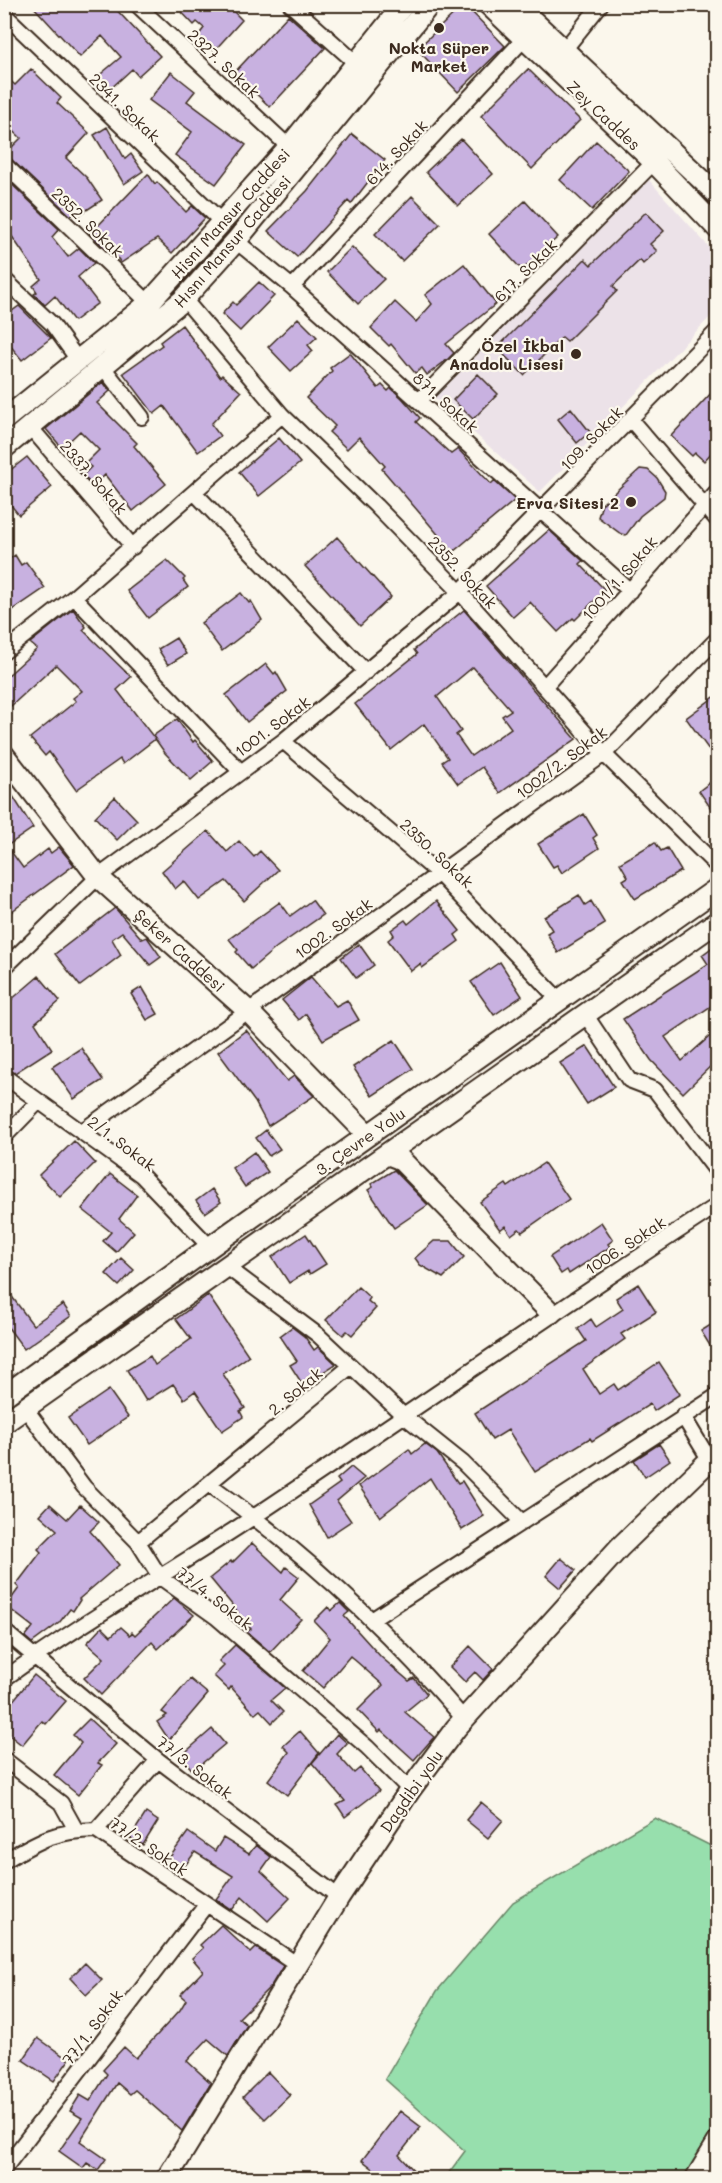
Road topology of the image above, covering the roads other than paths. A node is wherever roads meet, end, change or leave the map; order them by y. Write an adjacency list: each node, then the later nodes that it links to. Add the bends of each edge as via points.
1 (136, 4): 12 (street, 2327. Sokak)
2 (290, 4): 11 (street)
3 (404, 4): 11 (main road, Hisni Mansur Caddesi)
4 (430, 4): 18 (main road, Hısnı Mansur Caddesi)
5 (488, 4): 9 (main road, Zey Caddes)
6 (515, 4): 10 (main road, Zey Caddes)
7 (601, 4): 10 (street)
8 (4, 14): 16 (street, 2341. Sokak)
9 (524, 39): 13 (main road, Zey Caddes); 20 (street, 614. Sokak)
10 (564, 50): 15 (main road, Zey Caddes)
11 (356, 63): 12 (main road, Hisni Mansur Caddesi)
12 (289, 147): 16 (main road, Hisni Mansur Caddesi)
13 (654, 162): 17 (main road, Zey Caddes); 26 (street, 617. Sokak)
14 (4, 164): 22 (street, 2352. Sokak)
15 (717, 195)
16 (223, 223): 22 (main road, Hisni Mansur Caddesi)
17 (717, 229)
18 (236, 242): 20 (street, 871. Sokak); 21 (main road, Hısnı Mansur Caddesi)
19 (4, 279): 24 (street, via 52,324)
20 (292, 287): 26 (street, 871. Sokak)
21 (184, 299): 25 (main road, Hısnı Mansur Caddesi); 27 (street, 2352. Sokak)
22 (149, 303): 24 (main road, Hisni Mansur Caddesi)
23 (717, 330): 30 (street, 109. Sokak)
24 (78, 360): 29 (main road, Hisni Mansur Caddesi)
25 (103, 367): 28 (street); 31 (main road, Hısnı Mansur Caddesi)
26 (419, 401): 36 (street, 871. Sokak)
27 (282, 415): 34 (street); 40 (street, 2352. Sokak)
28 (142, 417)
29 (4, 420)
30 (631, 420): 35 (street); 36 (street, 109. Sokak)
31 (31, 428): 32 (main road, Hısnı Mansur Caddesi); 38 (street, 2337. Sokak)
32 (4, 448)
33 (717, 491): 35 (street, 1001/1. Sokak)
34 (194, 492): 38 (street); 44 (street)
35 (704, 505): 37 (street); 39 (street, 1001/1. Sokak)
36 (543, 510): 39 (street, 871. Sokak); 40 (street, 109. Sokak)
37 (717, 521)
38 (133, 547): 41 (street)
39 (630, 591): 45 (street, 1001/1. Sokak)
40 (460, 592): 44 (street, 1001. Sokak); 45 (street, 2352. Sokak)
41 (74, 597): 43 (street); 49 (street)
42 (717, 638): 47 (street, 1002/2. Sokak)
43 (4, 652)
44 (366, 672): 46 (street, 1001. Sokak)
45 (545, 686): 47 (street, 2352. Sokak)
46 (283, 741): 49 (street, 1001. Sokak); 51 (street, 2350. Sokak)
47 (604, 754): 50 (street, 2352. Sokak); 51 (street, 1002/2. Sokak)
48 (4, 755): 52 (main road, Şeker Caddesi)
49 (240, 771): 52 (street, 1001. Sokak)
50 (717, 867)
51 (438, 873): 56 (street, 2350. Sokak); 57 (street, 1002. Sokak)
52 (98, 877): 55 (street, 1001. Sokak); 57 (main road, Şeker Caddesi)
53 (717, 888): 56 (main road, 3. Çevre Yolu)
54 (717, 921): 58 (main road, 3. Çevre Yolu)
55 (6, 962)
56 (559, 1000): 62 (main road, 3. Çevre Yolu)
57 (247, 1010): 61 (street, 1002. Sokak); 62 (main road, Şeker Caddesi)
58 (585, 1014): 64 (main road, 3. Çevre Yolu); 65 (street, via 629,1080 655,1090)
59 (4, 1076): 60 (street, 2/1. Sokak)
60 (39, 1101): 61 (street, 2/1. Sokak); 63 (street)
61 (81, 1132): 67 (street, 2/1. Sokak, via 141,1175)
62 (368, 1135): 67 (main road, 3. Çevre Yolu)
63 (4, 1137)
64 (387, 1154): 68 (main road, 3. Çevre Yolu); 69 (main road, via 400,1159)
65 (717, 1173)
66 (717, 1205): 69 (street, 1006. Sokak)
67 (210, 1247): 72 (main road, 3. Çevre Yolu)
68 (227, 1266): 70 (street, 2. Sokak, via 318,1335); 73 (main road, 3. Çevre Yolu)
69 (551, 1313): 74 (street, 1006. Sokak)
70 (351, 1366): 74 (street); 78 (street, 2. Sokak)
71 (717, 1395): 75 (street)
72 (4, 1396)
73 (26, 1408): 76 (main road, 3. Çevre Yolu); 81 (street, 77/4. Sokak, via 84,1487)
74 (403, 1416): 79 (street, 1006. Sokak); 80 (street, via 463,1463)
75 (683, 1416): 77 (street); 80 (street)
76 (4, 1423)
77 (713, 1455): 87 (main road, Dagdibi yolu, via 619,1548)
78 (210, 1484): 79 (street); 81 (street, 2. Sokak)
79 (255, 1516): 82 (street, 1006. Sokak); 83 (street)
80 (521, 1521): 83 (street)
81 (138, 1542): 82 (street, 77/4. Sokak)
82 (160, 1577): 85 (street, 1006. Sokak); 90 (street, 77/4. Sokak, via 216,1617 367,1747)
83 (373, 1619): 87 (street)
84 (4, 1631): 85 (street, 77/3. Sokak)
85 (33, 1658): 86 (street, 1006. Sokak); 89 (street, 77/3. Sokak)
86 (4, 1679)
87 (464, 1719): 90 (main road, Dagdibi yolu)
88 (4, 1759): 91 (street, via 61,1803)
89 (158, 1760): 92 (street); 94 (street, 77/3. Sokak)
90 (410, 1790): 94 (main road, Dagdibi yolu)
91 (76, 1830): 92 (street, 77/2. Sokak); 93 (street, 77/2. Sokak, via 44,1838)
92 (96, 1830): 95 (street, 77/2. Sokak)
93 (4, 1861)
94 (339, 1897): 96 (main road, Dagdibi yolu)
95 (206, 1905): 96 (street, 77/2. Sokak); 98 (street, 77/1. Sokak)
96 (298, 1965): 99 (main road, Dagdibi yolu)
97 (717, 2142): 100 (main road)
98 (4, 2169)
99 (167, 2178)
100 (696, 2178)

